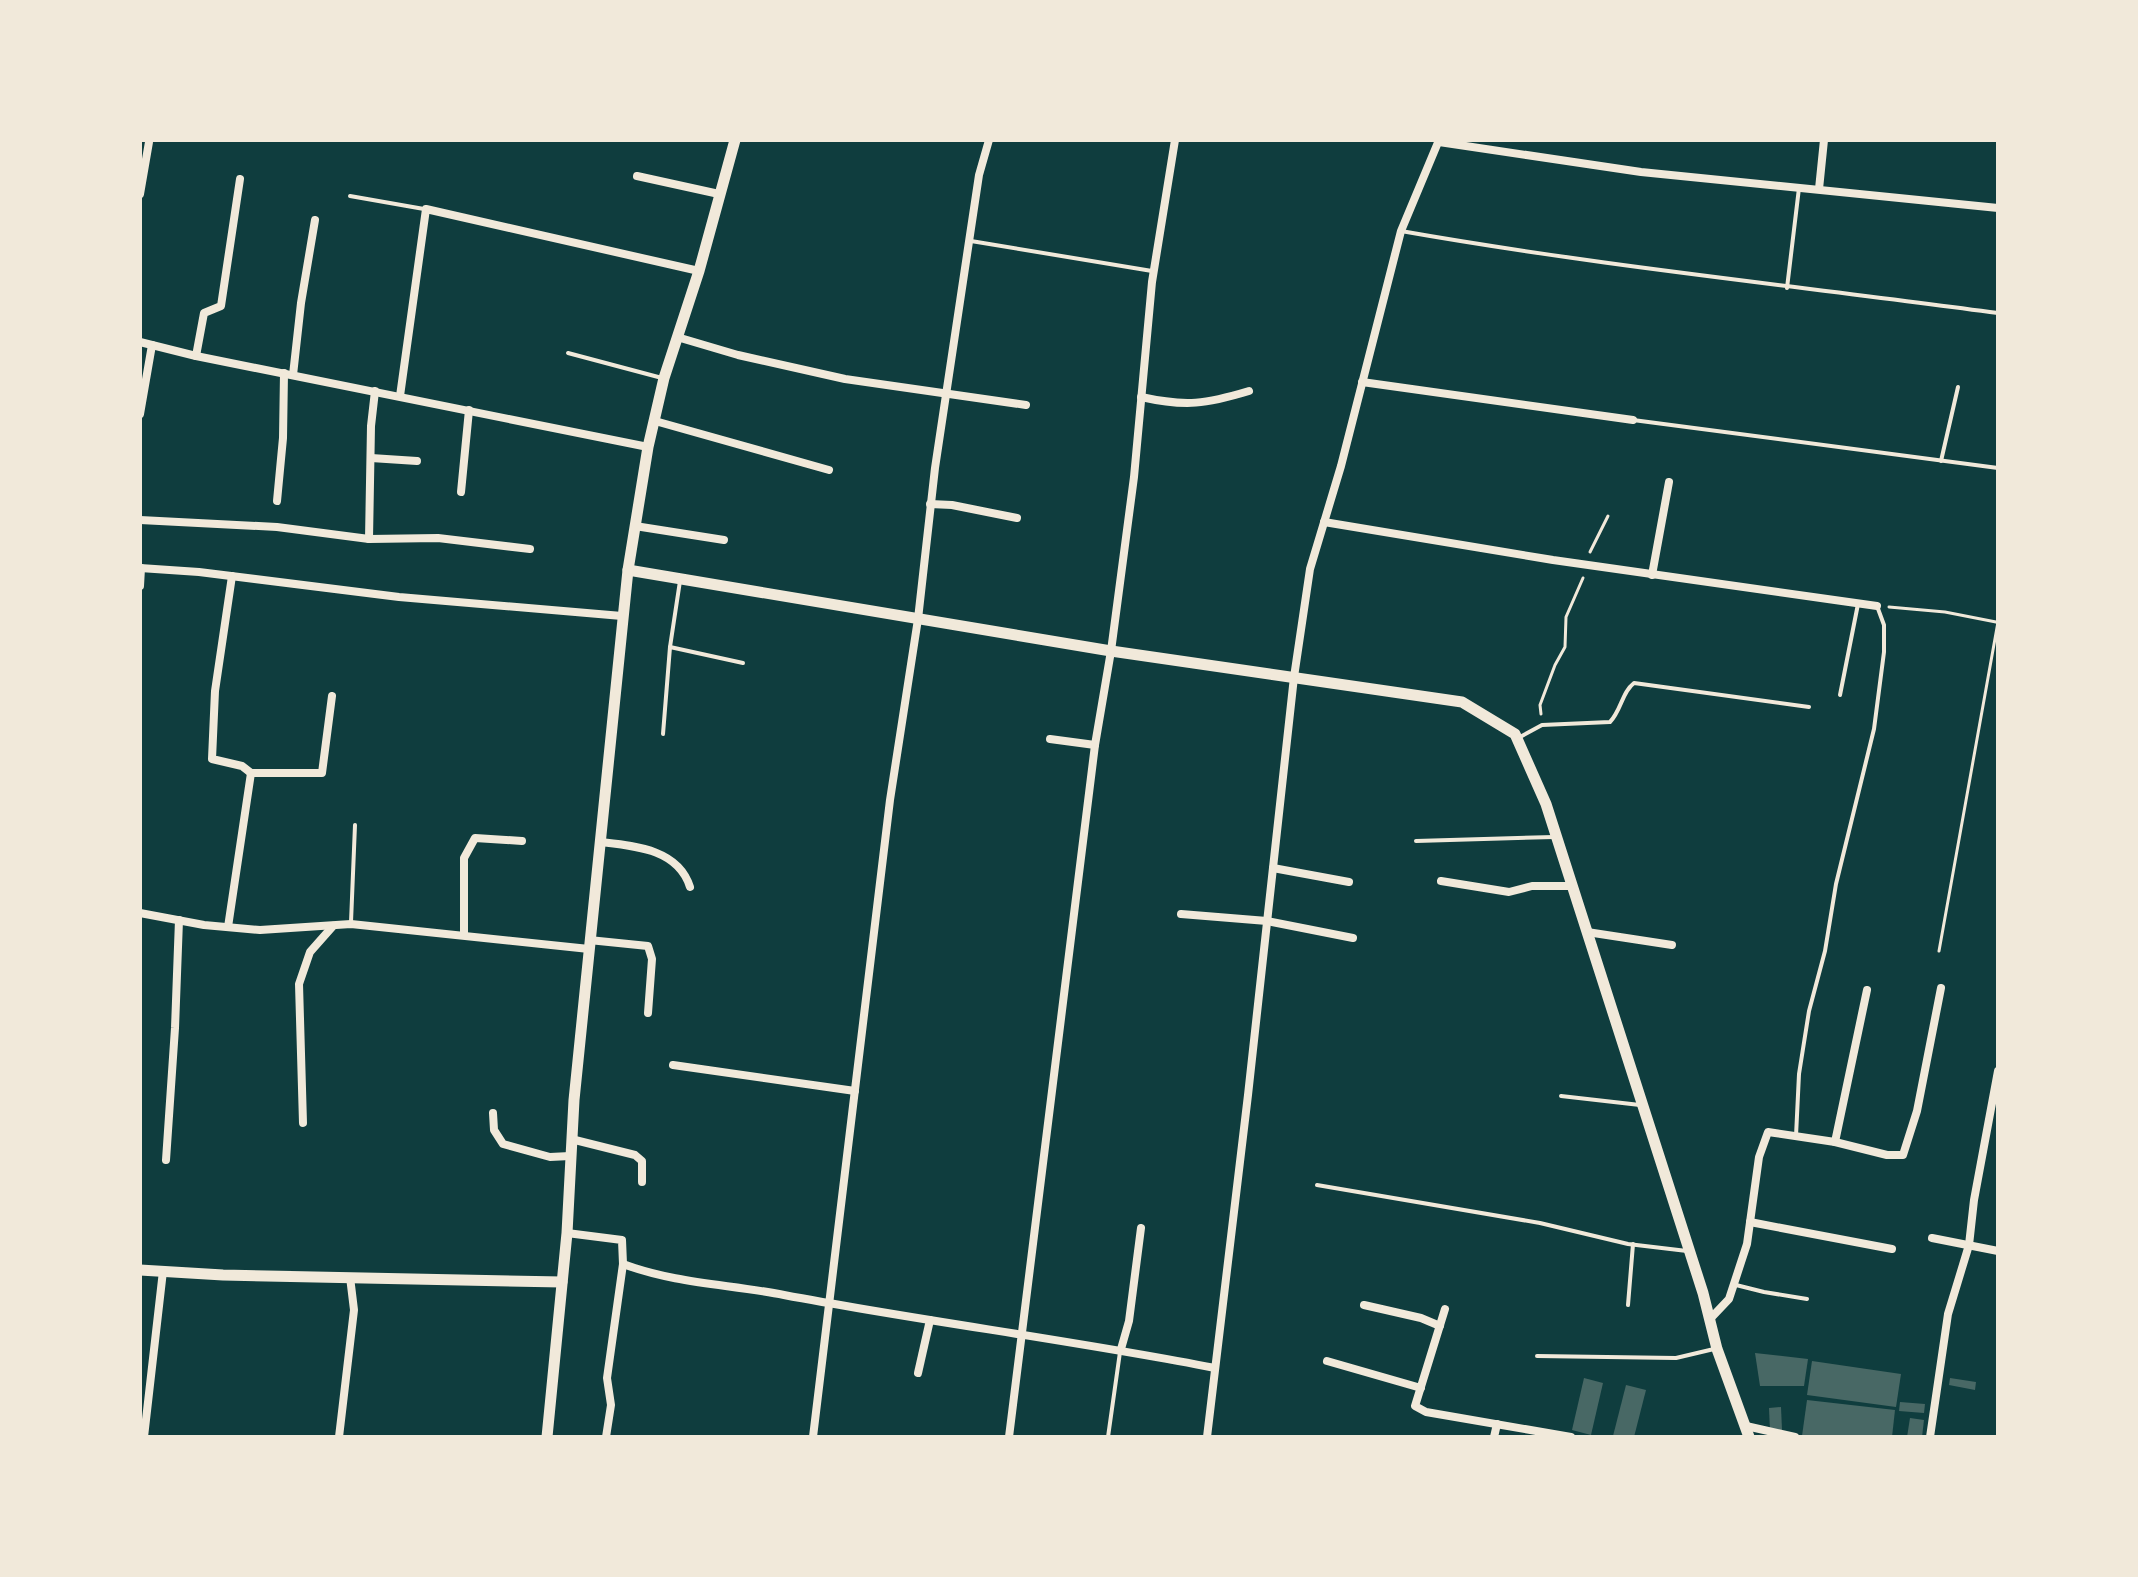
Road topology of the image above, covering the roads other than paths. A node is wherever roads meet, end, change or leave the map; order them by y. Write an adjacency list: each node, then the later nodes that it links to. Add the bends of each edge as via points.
1 (735, 140): 12 (street)
2 (989, 140): 18 (street)
3 (1175, 140): 20 (street)
4 (1824, 140): 10 (street)
5 (1439, 141): 9 (street, via 1641,172); 17 (street)
6 (149, 142): 11 (street)
7 (637, 176): 12 (street)
8 (240, 179): 27 (street, via 221,306 204,313)
9 (1799, 185): 10 (street); 21 (lane)
10 (1819, 189): 14 (street)
11 (140, 194)
12 (719, 194): 19 (street)
13 (350, 196): 15 (lane)
14 (1998, 208)
15 (426, 209): 19 (street); 35 (street)
16 (315, 220): 28 (street)
17 (1401, 231): 21 (lane); 30 (street)
18 (969, 241): 20 (lane); 34 (street)
19 (699, 271): 23 (street)
20 (1154, 271): 36 (street)
21 (1787, 288): 22 (lane)
22 (1998, 313)
23 (677, 337): 29 (street); 34 (street, via 845,379)
24 (140, 342): 25 (street)
25 (152, 345): 27 (street); 39 (street)
26 (568, 353): 29 (lane)
27 (196, 356): 28 (street)
28 (289, 374): 32 (street); 50 (street)
29 (664, 378): 41 (street)
30 (1362, 382): 40 (street); 54 (street)
31 (1958, 387): 45 (lane)
32 (375, 391): 35 (street); 43 (street)
33 (1249, 391): 36 (street, via 1198,405)
34 (946, 392): 37 (street); 51 (street)
35 (400, 396): 38 (street)
36 (1141, 397): 70 (street)
37 (1026, 405)
38 (469, 410): 42 (street); 49 (street)
39 (140, 414)
40 (1633, 420): 45 (lane)
41 (655, 421): 42 (street); 47 (street)
42 (648, 447): 55 (street)
43 (371, 458): 44 (street); 56 (street)
44 (417, 461)
45 (1941, 461): 46 (lane)
46 (1998, 468)
47 (829, 470)
48 (1669, 482): 61 (street)
49 (461, 492)
50 (277, 501)
51 (930, 504): 52 (street); 68 (street)
52 (1017, 518)
53 (140, 520): 56 (street, via 277,527)
54 (1324, 522): 61 (street); 72 (street, via 1310,569)
55 (635, 526): 57 (street); 60 (street)
56 (369, 539): 58 (street, via 438,538)
57 (724, 540)
58 (530, 549)
59 (141, 568): 62 (street); 64 (street)
60 (628, 570): 63 (street); 67 (street)
61 (1652, 575): 65 (street)
62 (232, 576): 67 (street); 80 (street, via 215,691 212,759)
63 (680, 579): 68 (street); 69 (lane)
64 (140, 586)
65 (1858, 604): 66 (street); 73 (lane)
66 (1877, 606): 113 (lane, via 1884,625 1884,652 1874,729 1809,1011)
67 (622, 616): 85 (street)
68 (918, 619): 70 (street); 108 (street)
69 (670, 647): 71 (lane); 76 (lane)
70 (1111, 651): 72 (street); 79 (street)
71 (743, 663)
72 (1294, 677): 77 (street, via 1462,702); 86 (street)
73 (1840, 695)
74 (332, 696): 80 (street, via 322,773)
75 (1809, 707): 77 (lane, via 1634,683 1610,722 1542,725)
76 (663, 734)
77 (1518, 738): 82 (street)
78 (1050, 739): 79 (street)
79 (1095, 745): 143 (street)
80 (251, 773): 97 (street)
81 (355, 825): 95 (lane)
82 (1557, 837): 84 (lane); 89 (street)
83 (522, 841): 99 (street, via 475,838 464,858)
84 (1416, 841)
85 (600, 842): 90 (street, via 639,846 677,862); 101 (street)
86 (1273, 868): 88 (street); 94 (street)
87 (1441, 881): 89 (street, via 1509,892)
88 (1349, 882)
89 (1572, 886): 98 (street)
90 (690, 887)
91 (140, 913): 93 (street)
92 (1181, 914): 94 (street)
93 (179, 920): 97 (street); 117 (street)
94 (1267, 921): 100 (street); 148 (street)
95 (351, 924): 96 (street); 99 (street)
96 (334, 925): 97 (street); 112 (street, via 310,952 299,984)
97 (228, 927)
98 (1587, 932): 102 (street); 110 (street)
99 (464, 934): 101 (street)
100 (1353, 938)
101 (589, 944): 105 (street, via 648,946); 114 (street)
102 (1672, 945)
103 (1941, 988): 115 (street, via 1903,1155)
104 (1867, 990): 115 (street)
105 (648, 1013)
106 (673, 1065): 108 (street)
107 (1998, 1071): 125 (street)
108 (855, 1091): 136 (street)
109 (1561, 1096): 110 (lane)
110 (1642, 1105): 128 (street)
111 (493, 1113): 116 (street, via 494,1130 503,1144 550,1157)
112 (303, 1123)
113 (1796, 1136): 115 (street); 120 (street, via 1768,1132)
114 (571, 1139): 116 (street); 118 (street, via 635,1155 642,1161)
115 (1835, 1142)
116 (570, 1156): 122 (street)
117 (166, 1160)
118 (642, 1182)
119 (1317, 1185): 124 (lane)
120 (1750, 1222): 126 (street); 134 (street)
121 (1141, 1228): 144 (street)
122 (567, 1233): 129 (street, via 622,1240); 133 (street)
123 (1932, 1238): 125 (street)
124 (1633, 1244): 128 (lane); 138 (lane)
125 (1969, 1245): 127 (street); 164 (street, via 1948,1314)
126 (1892, 1249)
127 (1998, 1251)
128 (1689, 1252): 140 (street)
129 (623, 1264): 136 (street, via 687,1283); 156 (street, via 607,1378 611,1405)
130 (140, 1270): 131 (street)
131 (163, 1271): 132 (street); 153 (street)
132 (350, 1277): 133 (street); 154 (street, via 354,1310)
133 (562, 1282): 155 (street)
134 (1734, 1284): 135 (lane); 140 (street, via 1729,1299)
135 (1807, 1299)
136 (830, 1304): 141 (street); 157 (street)
137 (1364, 1305): 142 (street)
138 (1628, 1305)
139 (1445, 1309): 142 (street)
140 (1710, 1319): 145 (street)
141 (930, 1320): 143 (street); 149 (street)
142 (1440, 1326): 150 (street)
143 (1020, 1335): 144 (street); 158 (street)
144 (1121, 1349): 148 (street); 159 (lane)
145 (1717, 1349): 146 (lane, via 1676,1358); 152 (street)
146 (1537, 1356)
147 (1327, 1361): 150 (street)
148 (1215, 1368): 160 (street)
149 (918, 1373)
150 (1421, 1388): 151 (street, via 1415,1406 1426,1412)
151 (1497, 1424): 161 (street); 162 (street)
152 (1747, 1432): 163 (street)
153 (144, 1437)
154 (339, 1437)
155 (547, 1437)
156 (606, 1437)
157 (813, 1437)
158 (1009, 1437)
159 (1108, 1437)
160 (1207, 1437)
161 (1494, 1437)
162 (1571, 1437)
163 (1795, 1437)
164 (1930, 1437)

